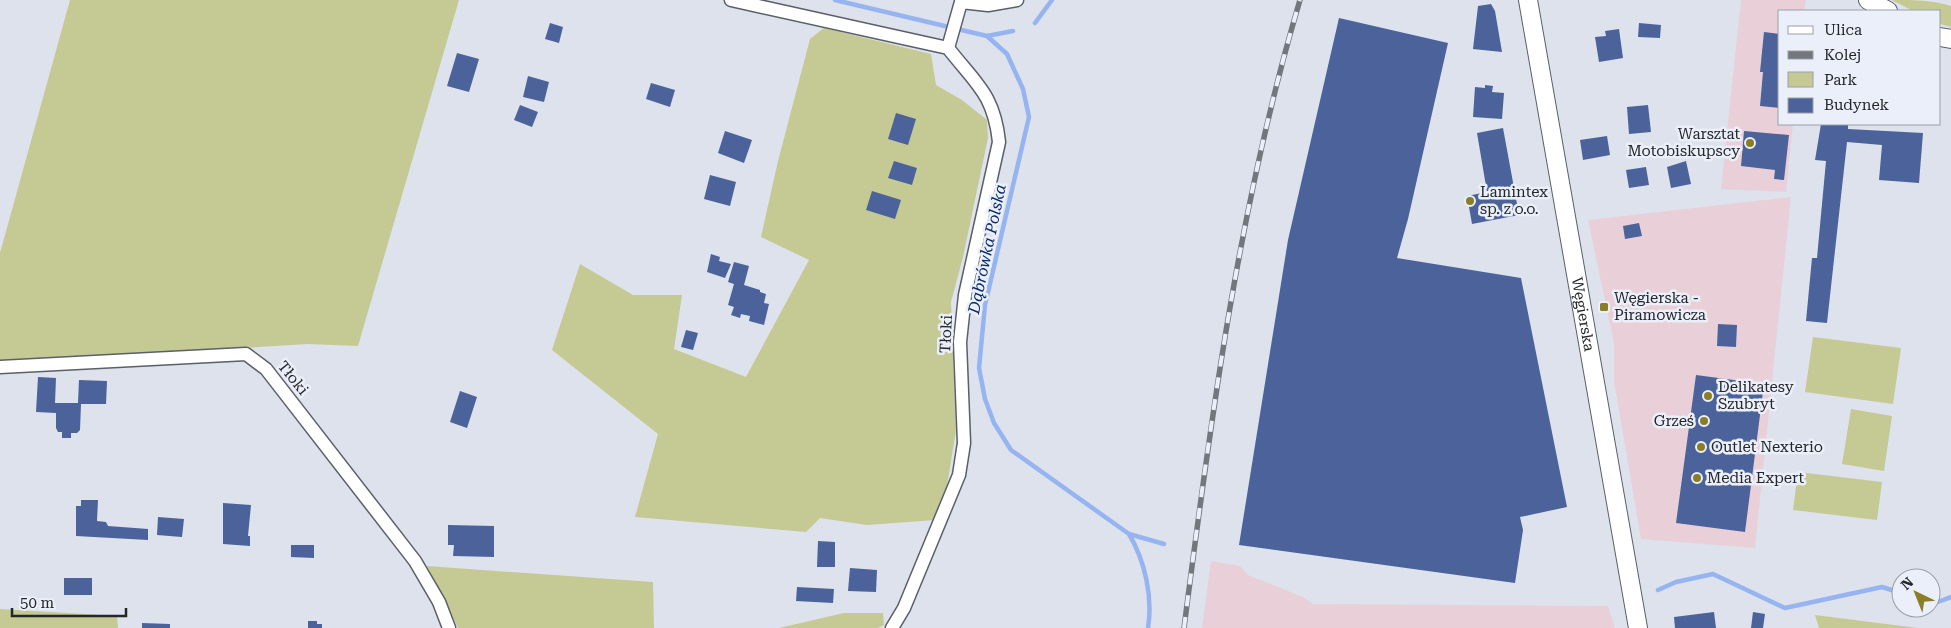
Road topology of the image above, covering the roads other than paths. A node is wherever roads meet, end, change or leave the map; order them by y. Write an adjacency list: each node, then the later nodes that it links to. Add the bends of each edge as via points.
1 (731, 0): 7 (street)
2 (1017, 0): 5 (street, via 988,5)
3 (1528, 0): 11 (main road, Węgierska)
4 (1868, 0): 6 (main road)
5 (958, 5): 7 (street)
6 (1886, 10)
7 (949, 44): 10 (street, Tłoki, via 984,91 997,118 999,142 965,295 960,342 964,443 959,474 904,608)
8 (0, 366): 9 (street, Tłoki, via 246,354 266,369 415,562 439,602)
9 (449, 628)
10 (892, 628)
11 (1638, 628)

